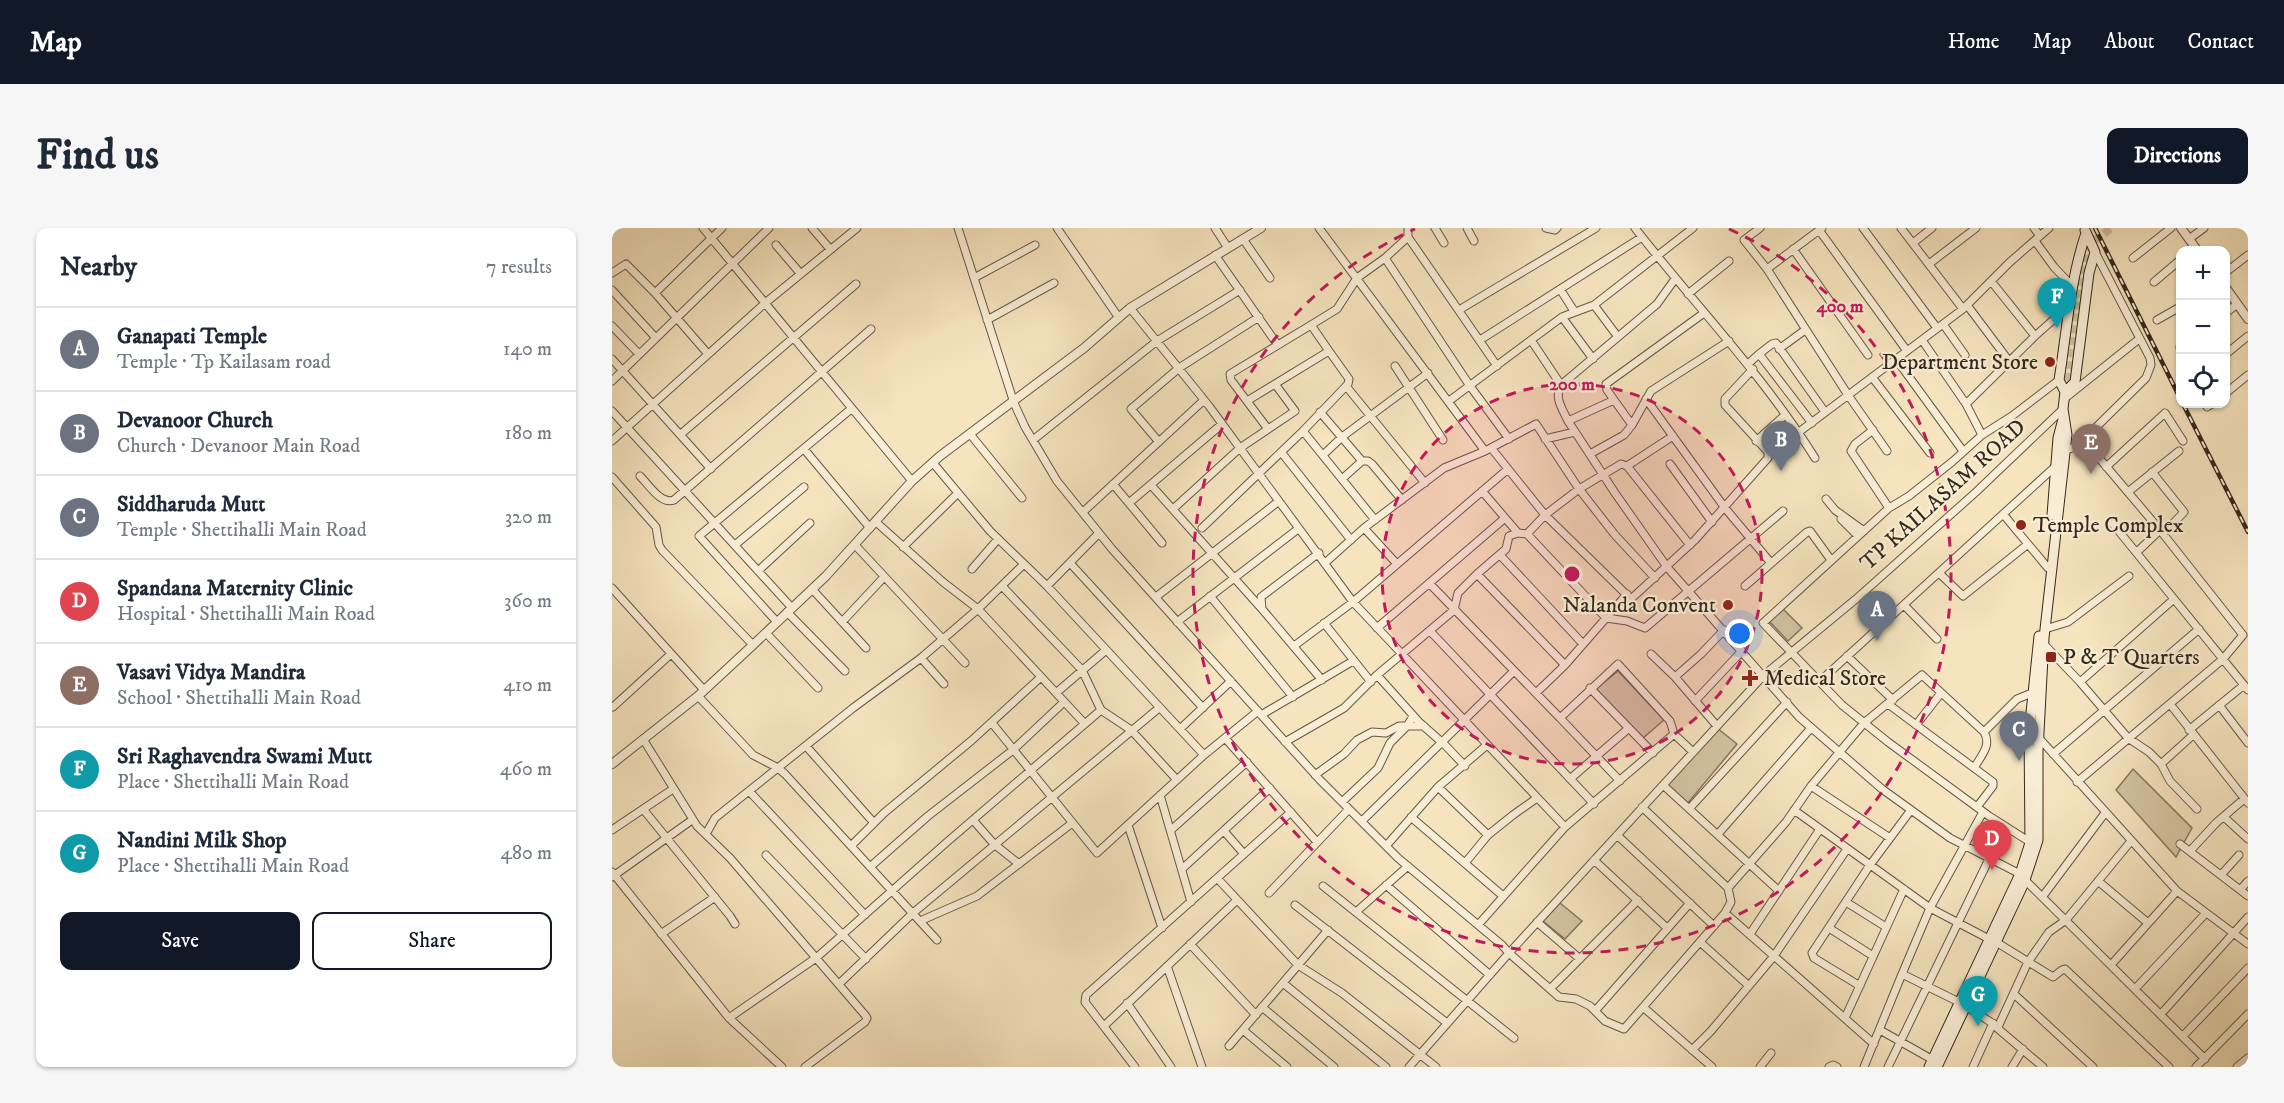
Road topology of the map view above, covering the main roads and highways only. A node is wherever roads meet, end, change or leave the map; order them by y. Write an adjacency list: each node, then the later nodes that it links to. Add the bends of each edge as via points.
1 (2085, 230): 2 (main road, via 2072,285); 2 (main road, via 2095,252 2074,382)
2 (2064, 404): 3 (main road, via 2058,438); 3 (main road, via 2067,435)
3 (2060, 464): 4 (main road); 4 (main road)
4 (2041, 641): 5 (main road, via 2029,732); 5 (main road, via 2039,831)
5 (2033, 844): 6 (main road, via 2023,877)
6 (1933, 1065)

